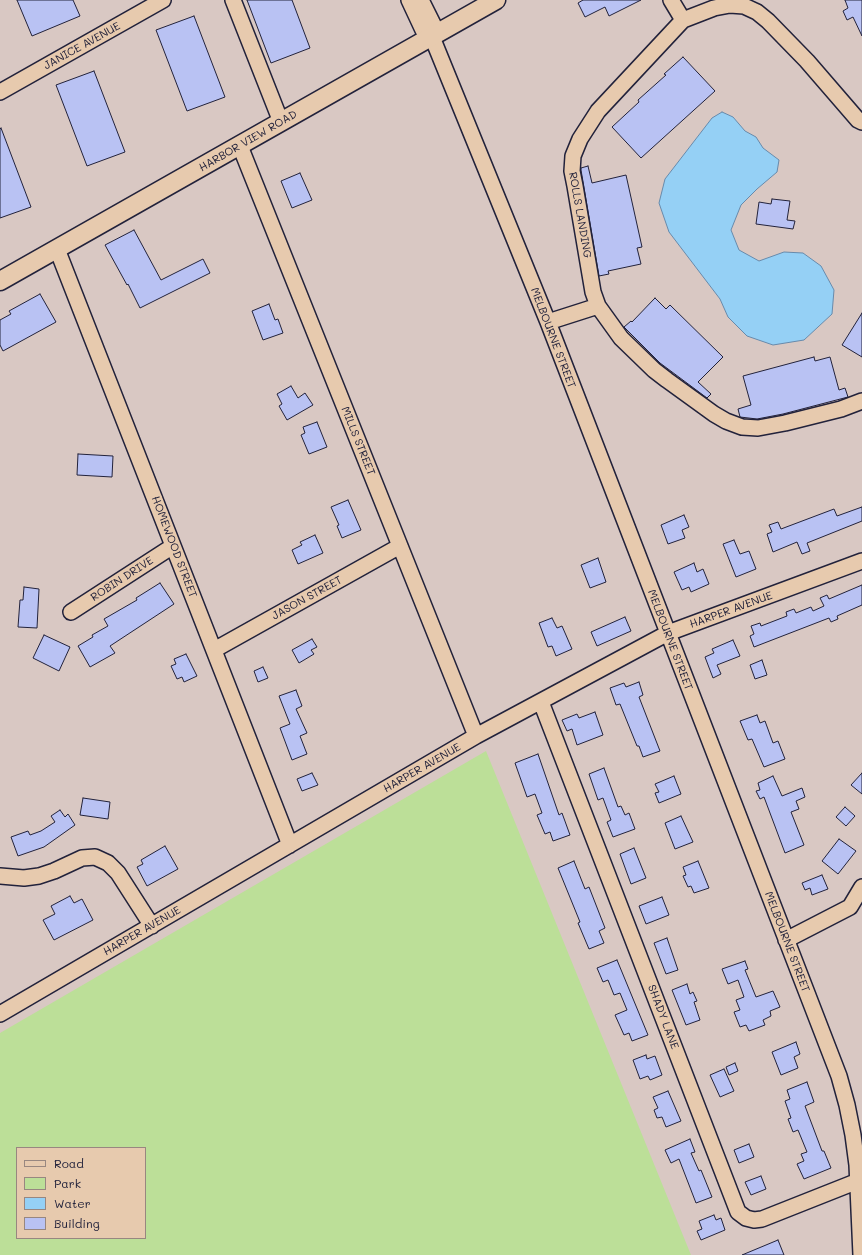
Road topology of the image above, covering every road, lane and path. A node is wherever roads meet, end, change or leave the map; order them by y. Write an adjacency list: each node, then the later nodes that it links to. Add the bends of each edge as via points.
1 (164, 0): 10 (street, JANICE AVENUE)
2 (233, 0): 11 (street)
3 (409, 0): 9 (street, via 424,30)
4 (421, 0): 9 (street, via 433,24)
5 (496, 0): 9 (main road, HARBOR VIEW ROAD)
6 (671, 0): 8 (street)
7 (682, 0): 8 (street)
8 (687, 18): 12 (street, ROLLS LANDING, via 730,5 744,6 757,12 799,52); 16 (street, ROLLS LANDING, via 598,112 580,139 573,156 572,171 593,292)
9 (432, 37): 11 (main road, HARBOR VIEW ROAD); 17 (street, MELBOURNE STREET)
10 (0, 92)
11 (281, 122): 13 (main road, HARBOR VIEW ROAD)
12 (862, 122)
13 (240, 146): 14 (main road, HARBOR VIEW ROAD); 20 (street, MILLS STREET)
14 (57, 249): 15 (main road, HARBOR VIEW ROAD); 19 (street, HOMEWOOD STREET)
15 (0, 281)
16 (598, 306): 17 (street); 18 (street, ROLLS LANDING, via 621,338 654,370 714,414 742,427 758,428 785,423)
17 (548, 322): 23 (street, MELBOURNE STREET)
18 (862, 402)
19 (173, 546): 22 (street, ROBIN DRIVE); 24 (street, HOMEWOOD STREET)
20 (400, 546): 24 (street, JASON STREET); 26 (street, MILLS STREET)
21 (862, 561): 23 (street, HARPER AVENUE)
22 (71, 612)
23 (668, 633): 25 (street, HARPER AVENUE); 31 (street, MELBOURNE STREET)
24 (214, 650): 27 (street, HOMEWOOD STREET)
25 (541, 702): 26 (street, HARPER AVENUE); 33 (street, SHADY LANE, via 738,1212 746,1218 762,1218)
26 (476, 736): 27 (street, HARPER AVENUE)
27 (290, 845): 30 (street, HARPER AVENUE)
28 (0, 876): 30 (street, via 39,876 82,858 96,857 108,863 118,873)
29 (862, 887): 31 (street, via 850,907)
30 (152, 926): 32 (street, HARPER AVENUE)
31 (786, 940): 33 (street, MELBOURNE STREET, via 839,1076 853,1135)
32 (0, 1014)
33 (858, 1181): 34 (street, MELBOURNE STREET)
34 (861, 1255)

